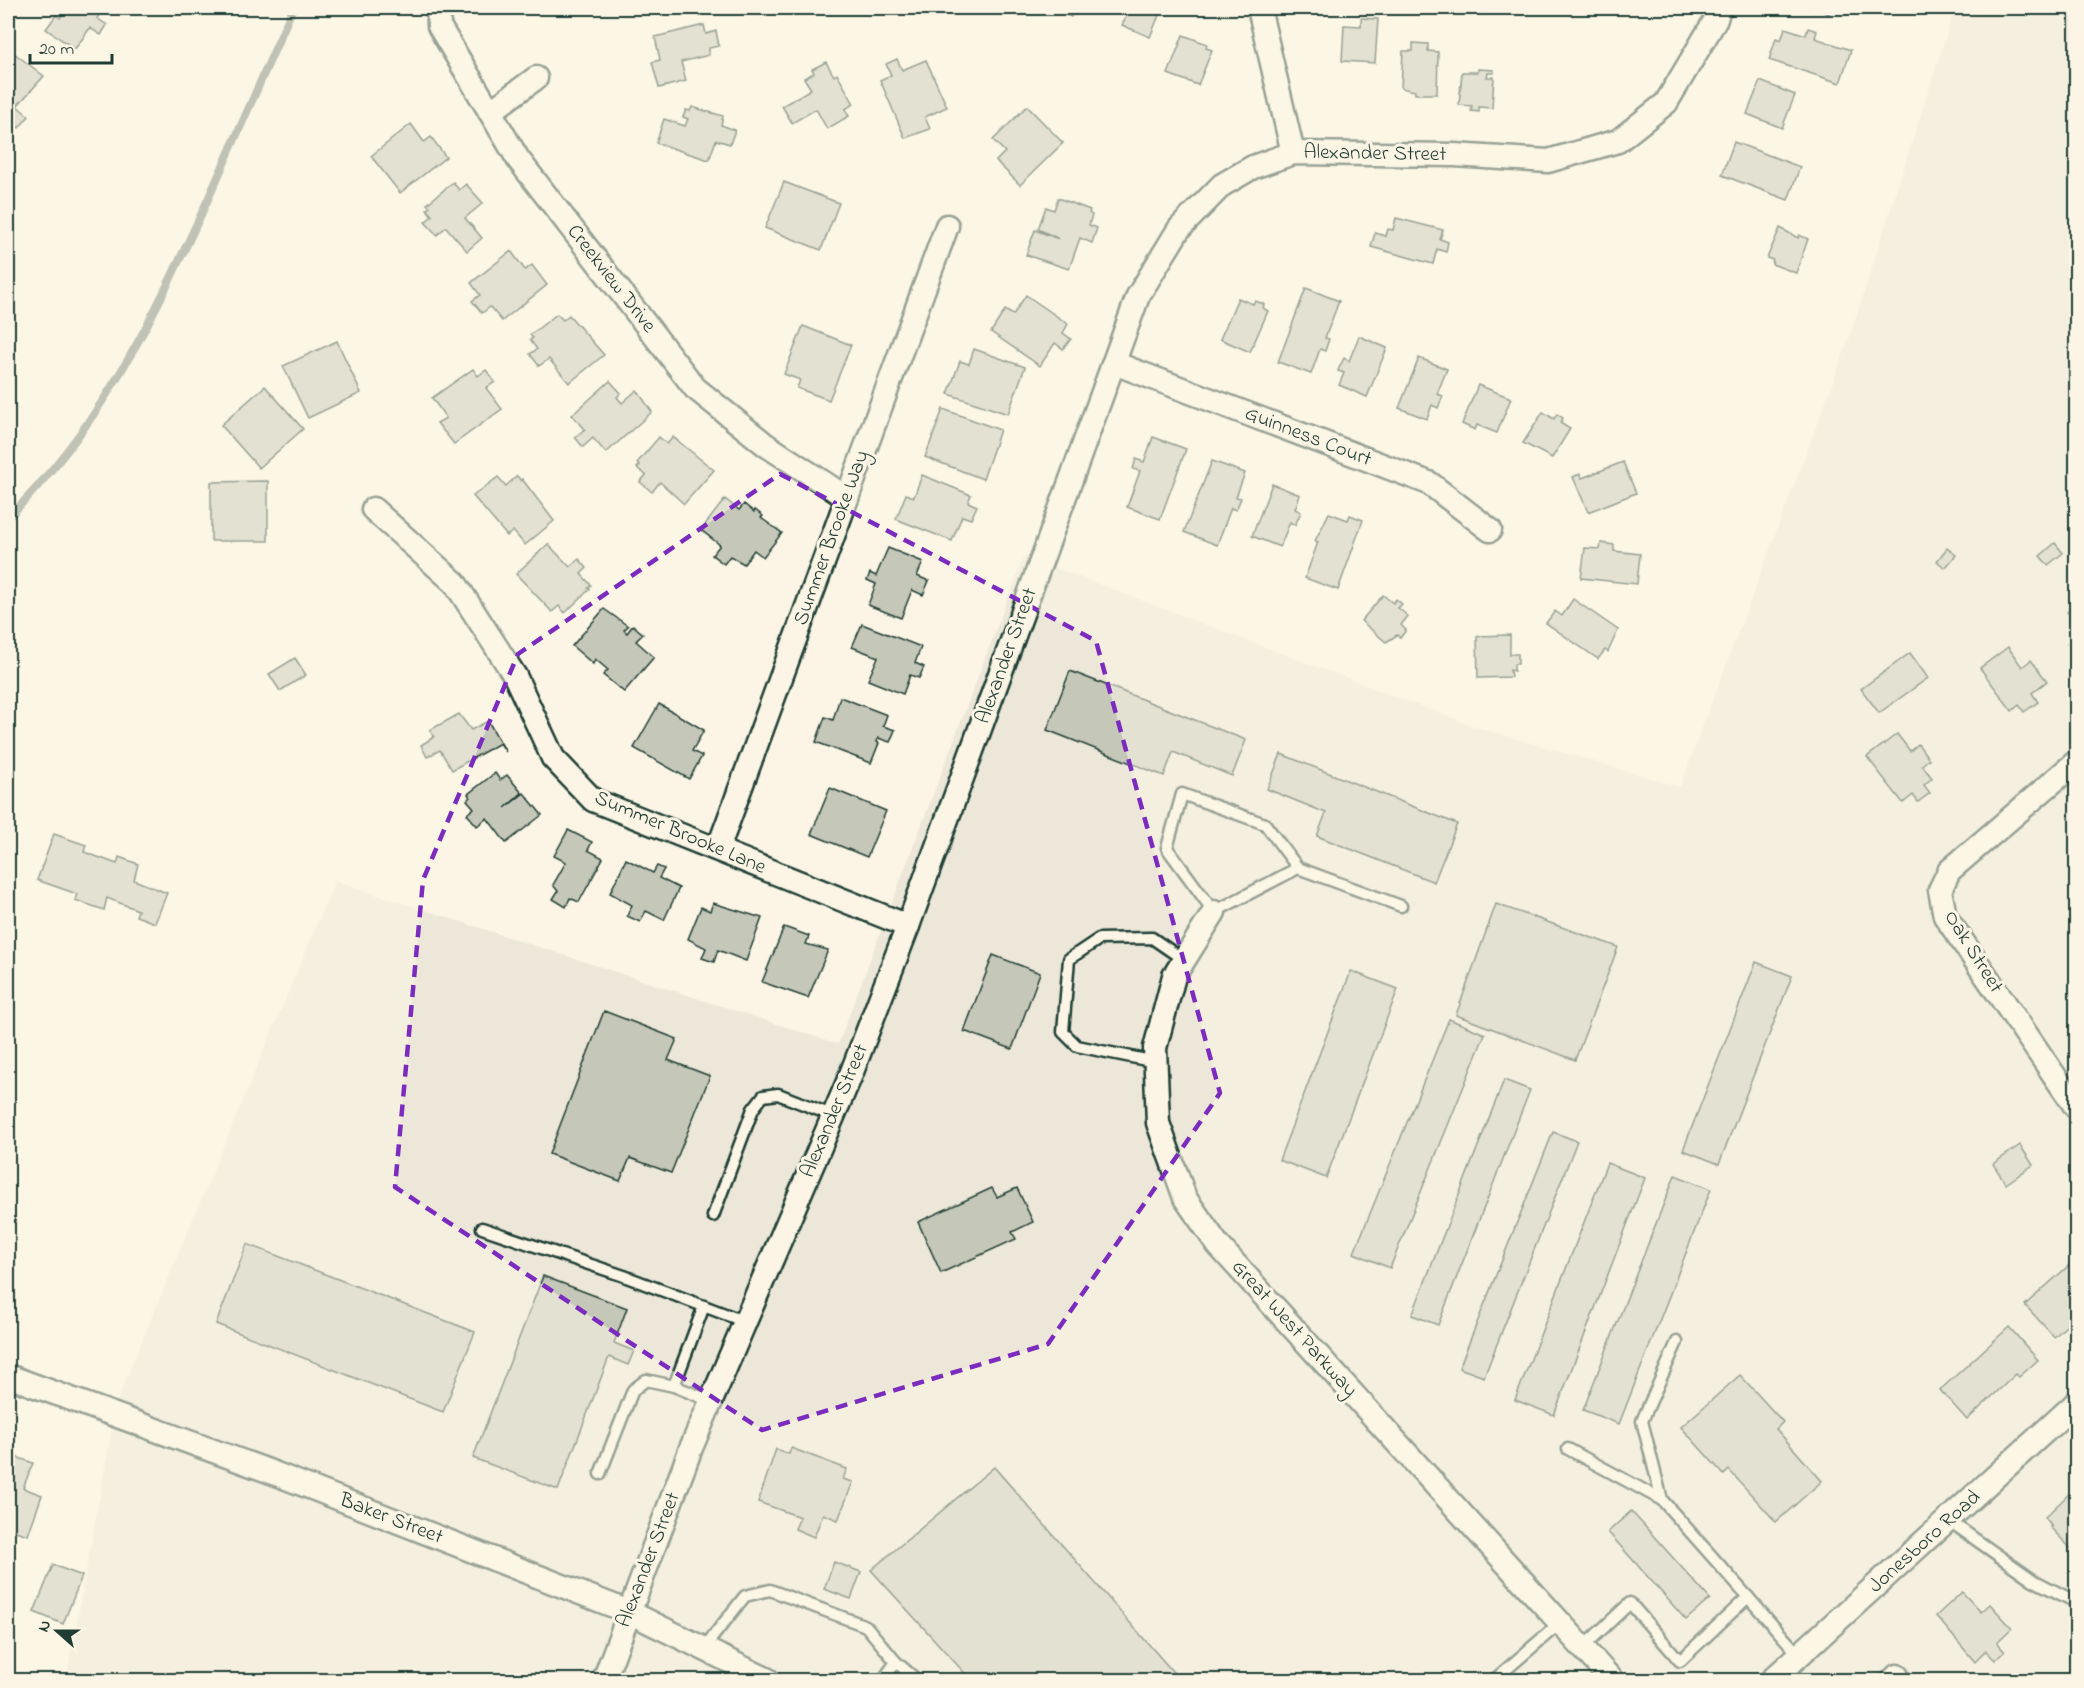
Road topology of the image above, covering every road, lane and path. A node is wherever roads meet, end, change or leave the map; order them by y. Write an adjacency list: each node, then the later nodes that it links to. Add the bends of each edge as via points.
1 (438, 8): 5 (street, Creekview Drive, via 439,26)
2 (1259, 8): 6 (street)
3 (1719, 8): 6 (street, Alexander Street, via 1666,103 1618,141 1548,161 1454,155)
4 (536, 78): 5 (street)
5 (490, 112): 9 (street, Creekview Drive, via 518,159 695,388 766,445)
6 (1293, 153): 8 (street, Alexander Street, via 1253,167 1222,185 1179,229 1138,296)
7 (947, 226): 9 (street, Summer Brooke Way)
8 (1114, 363): 11 (street, Guinness Court, via 1429,483); 17 (street, Alexander Street)
9 (847, 498): 13 (street, Summer Brooke Way)
10 (373, 508): 13 (street, Summer Brooke Lane, via 455,583 515,676 553,758 593,800)
11 (1490, 530)
12 (2076, 762): 20 (street, Oak Street, via 1949,871 1940,890 1945,916)
13 (718, 849): 17 (street, Summer Brooke Lane)
14 (1298, 868): 15 (lane); 16 (lane); 16 (lane, via 1265,824 1182,794 1167,848)
15 (1401, 906)
16 (1214, 912): 18 (street, Great West Parkway)
17 (908, 926): 21 (street, Alexander Street)
18 (1184, 960): 19 (street, Great West Parkway, via 1174,976 1155,1048); 19 (lane, via 1152,939 1099,939 1069,959 1063,1032 1077,1046)
19 (1156, 1062): 38 (street, Great West Parkway, via 1158,1123 1185,1198 1218,1245)
20 (2076, 1107)
21 (834, 1116): 22 (lane, via 778,1094 763,1096 753,1109); 25 (street, Alexander Street)
22 (713, 1216)
23 (482, 1228): 24 (lane)
24 (704, 1306): 25 (lane); 28 (lane)
25 (746, 1322): 29 (street, Alexander Street)
26 (1677, 1342): 33 (lane, via 1642,1421)
27 (8, 1376): 37 (street, Baker Street, via 271,1472)
28 (674, 1386): 29 (lane); 32 (lane, via 646,1380 633,1390)
29 (711, 1401): 37 (street, Alexander Street)
30 (2076, 1403): 34 (street, Jonesboro Road)
31 (1568, 1449): 33 (lane)
32 (600, 1474)
33 (1662, 1500): 35 (lane)
34 (1948, 1520): 36 (lane, via 2033,1580); 41 (street, Jonesboro Road)
35 (1748, 1597): 39 (lane, via 1680,1661 1630,1603); 41 (lane)
36 (2076, 1602)
37 (629, 1612): 40 (street, Baker Street); 43 (street, Alexander Street)
38 (1560, 1623): 39 (street, Great West Parkway); 47 (lane)
39 (1582, 1648): 48 (street, Great West Parkway)
40 (703, 1649): 42 (lane, via 745,1596 770,1590 866,1626); 44 (street, Baker Street)
41 (1800, 1656): 49 (street, Jonesboro Road)
42 (896, 1662): 45 (lane); 46 (lane)
43 (604, 1680)
44 (768, 1680)
45 (883, 1680)
46 (917, 1680)
47 (1494, 1680)
48 (1612, 1680)
49 (1772, 1680)

